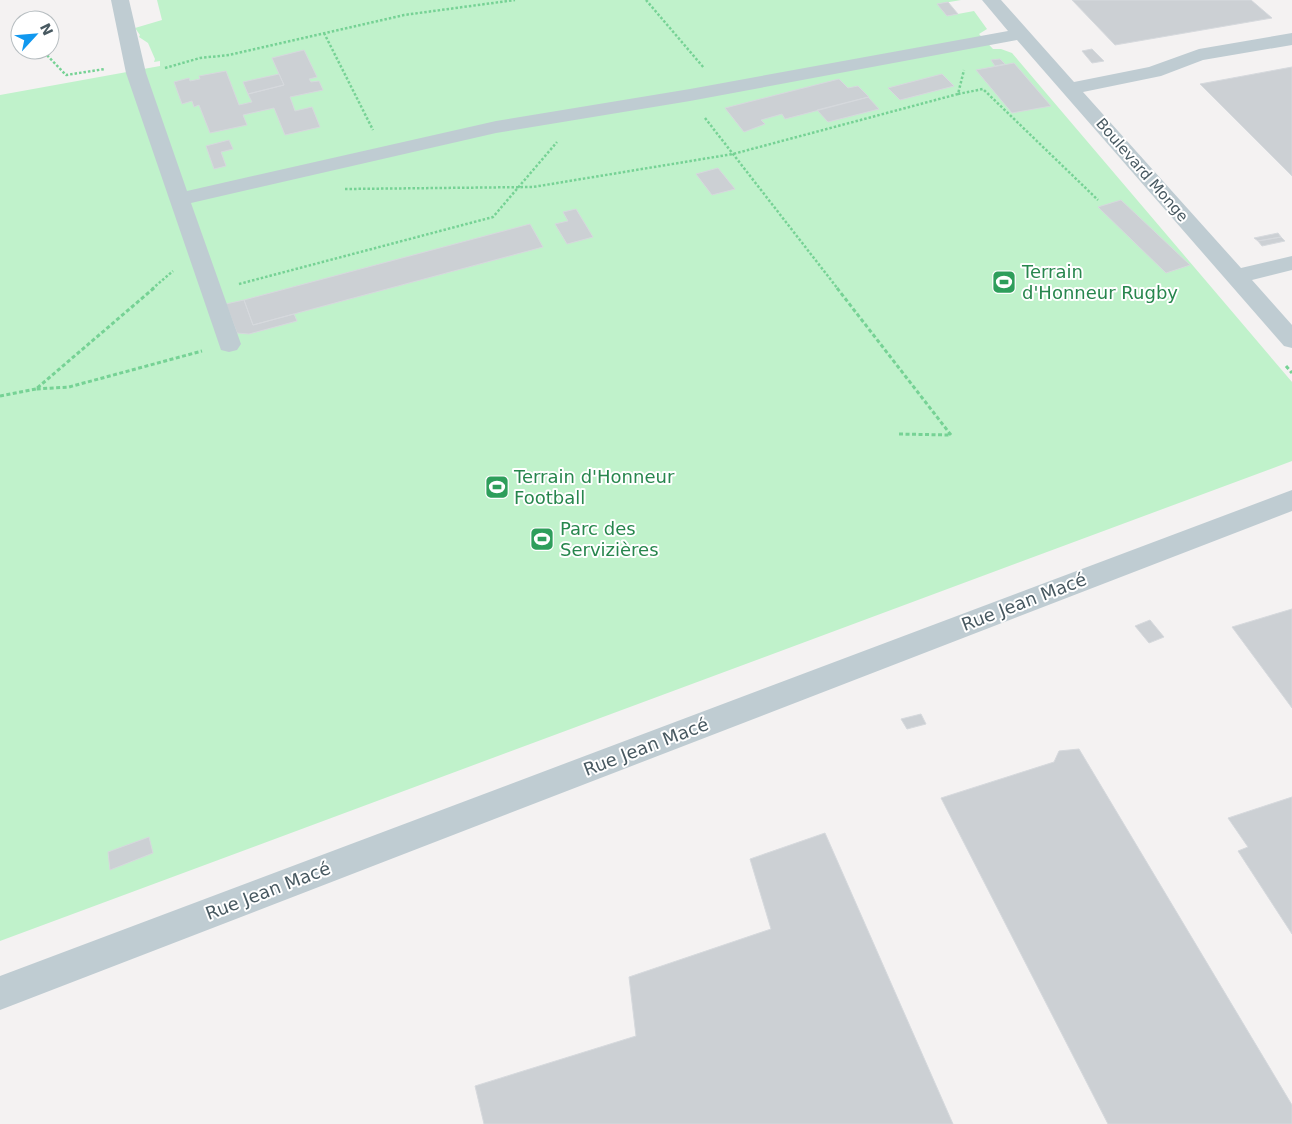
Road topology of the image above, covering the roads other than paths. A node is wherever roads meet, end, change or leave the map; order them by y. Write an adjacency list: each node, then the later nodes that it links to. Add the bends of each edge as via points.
1 (120, 0): 6 (street, via 136,69)
2 (991, 0): 3 (street, Boulevard Monge)
3 (1021, 34): 5 (street, Boulevard Monge); 6 (street, via 496,127)
4 (1292, 39): 5 (street, via 1199,55 1154,72)
5 (1070, 89): 8 (street, Boulevard Monge)
6 (180, 199): 10 (street)
7 (1292, 263): 8 (street)
8 (1236, 278): 9 (street, Boulevard Monge)
9 (1292, 340)
10 (229, 344)
11 (1292, 500): 12 (street, Rue Jean Macé)
12 (0, 993)

